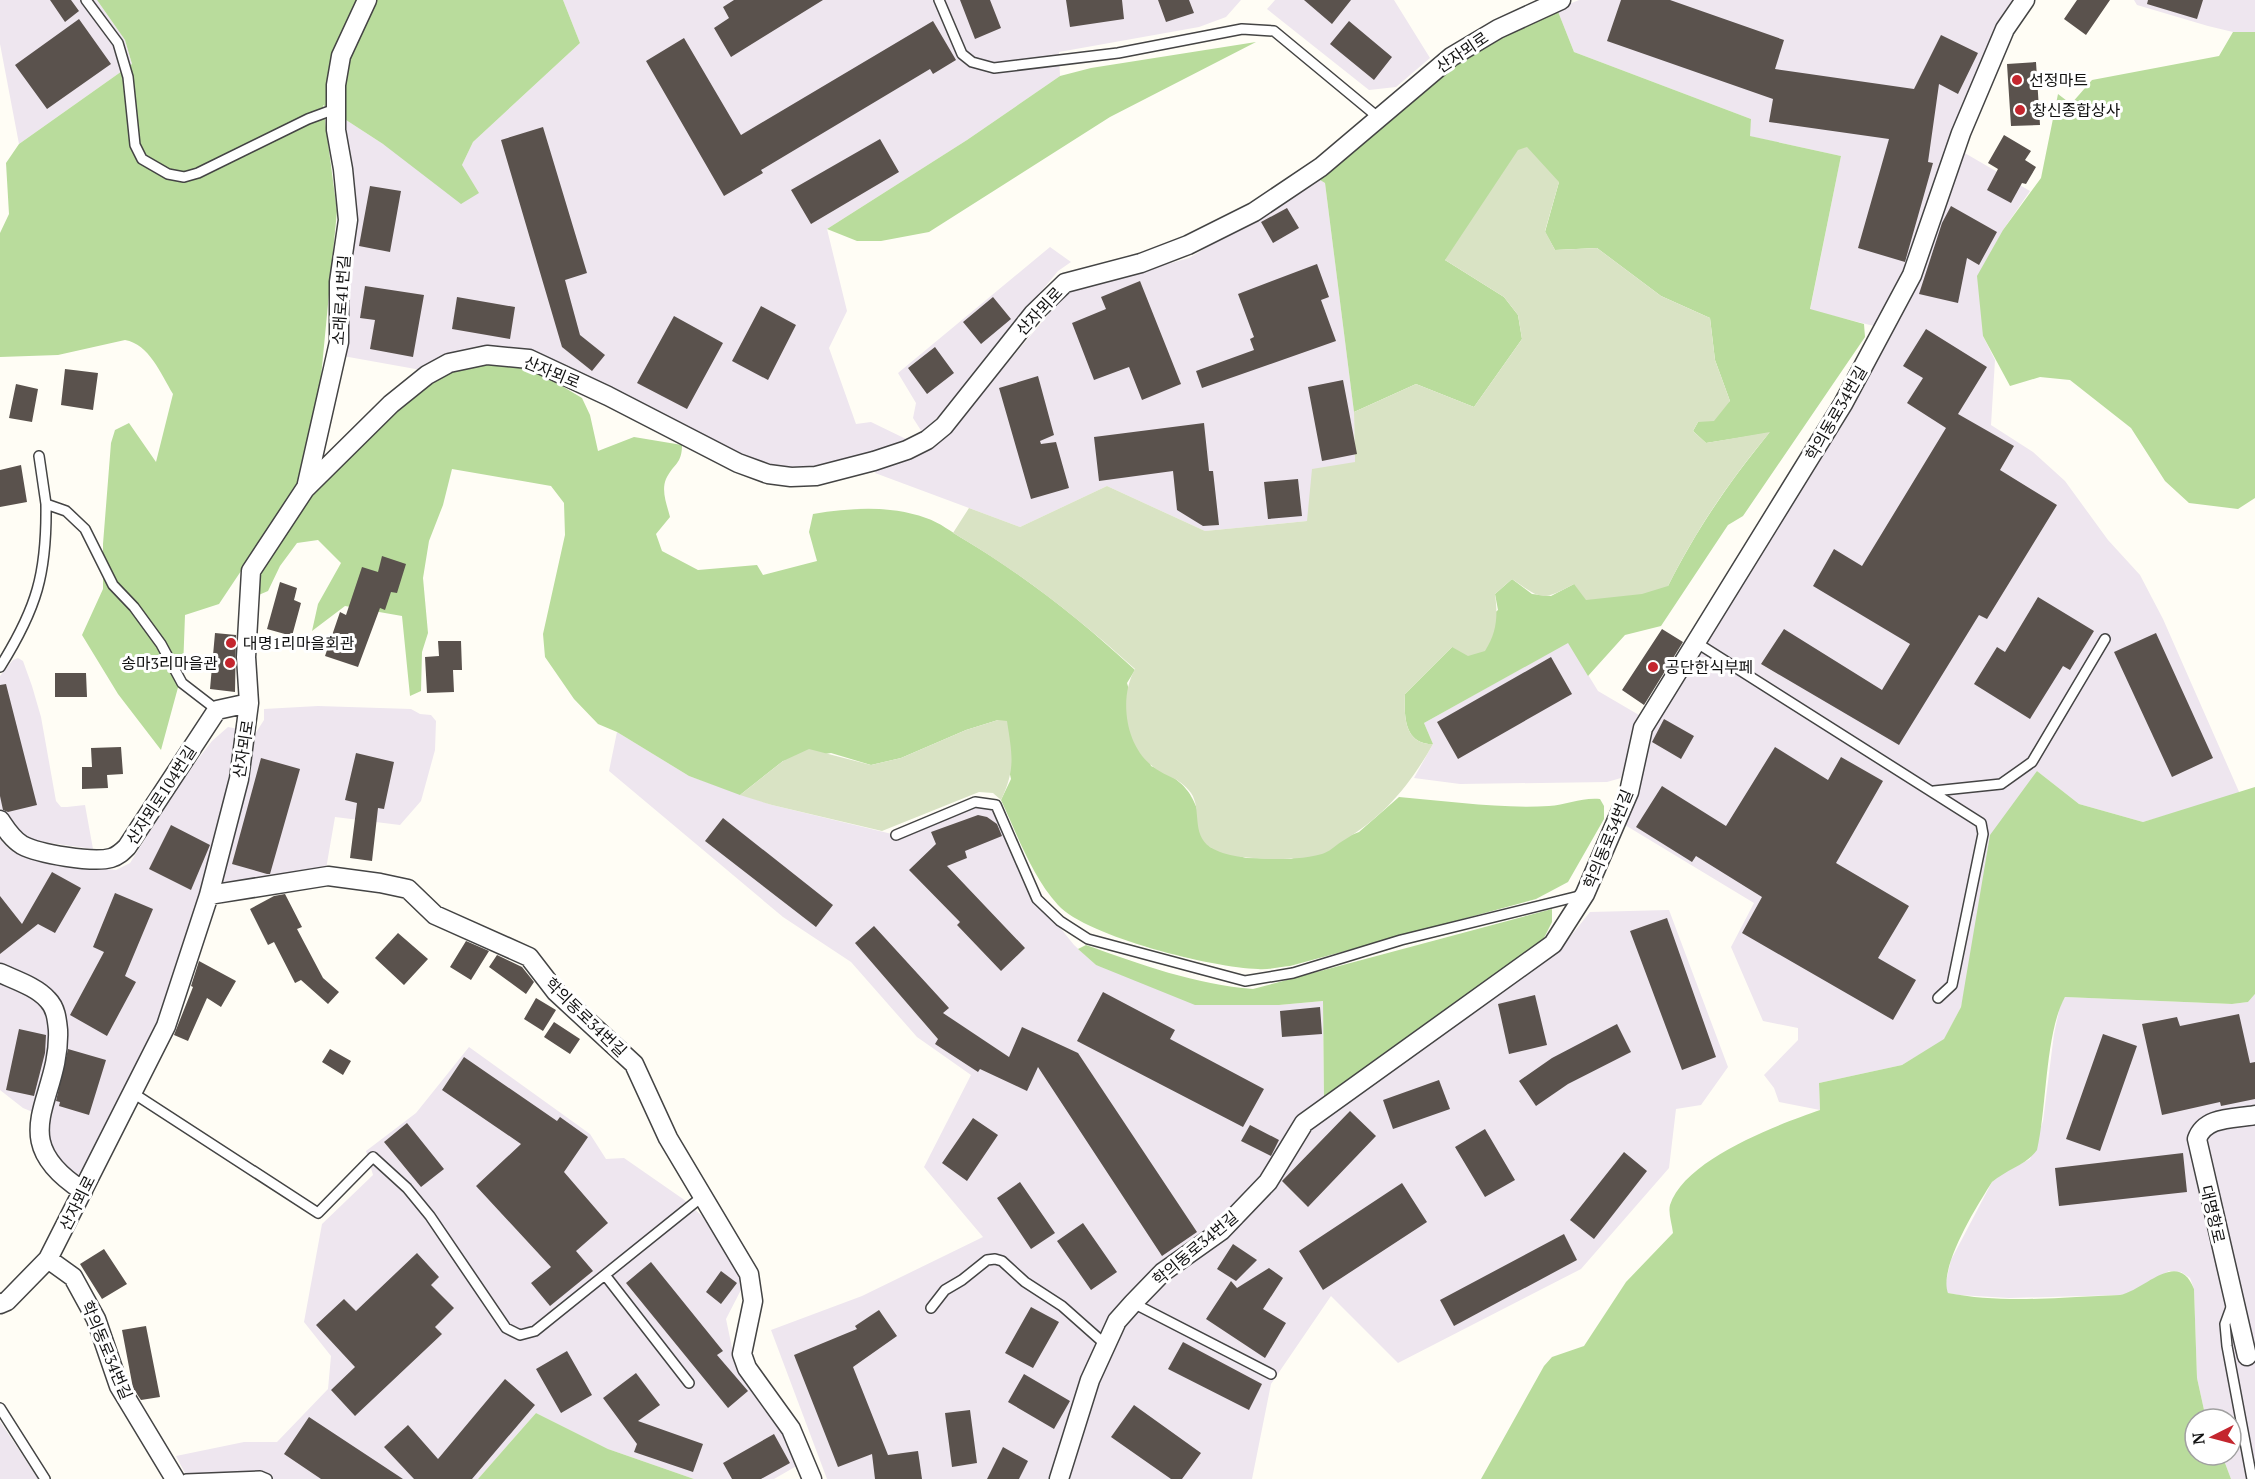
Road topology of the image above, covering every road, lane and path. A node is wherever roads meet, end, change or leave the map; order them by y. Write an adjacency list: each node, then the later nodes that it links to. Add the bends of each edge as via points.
1 (86, 0): 6 (lane, via 118,43 128,77 135,146 142,159 168,174 184,177 198,173)
2 (367, 0): 6 (street, 소래로41번길, via 341,56)
3 (939, 0): 7 (lane, via 962,54 972,62 994,68 1118,53 1242,29 1274,31)
4 (1561, 0): 7 (street, 산자뫼로, via 1472,43)
5 (2025, 0): 12 (street, 학의동로34번길, via 2005,30 1961,133 1912,274 1843,404)
6 (335, 109): 9 (street, 소래로41번길, via 348,220 339,282 339,342)
7 (1379, 118): 9 (street, 산자뫼로, via 1321,167 1254,212 1160,256 1065,283 1033,314 944,426 927,440 874,461 816,476 768,474 710,450 548,366 529,359 487,356 449,363 419,381)
8 (39, 456): 10 (lane)
9 (306, 489): 14 (street, 산자뫼로, via 251,571 246,657)
10 (46, 504): 13 (lane, via 46,547 40,588); 15 (lane, via 66,512 85,529 113,585 161,644 182,683)
11 (2105, 639): 16 (lane, via 2032,762 2001,784)
12 (1697, 643): 16 (lane); 19 (street, 학의동로34번길, via 1643,728 1629,792)
13 (0, 667)
14 (249, 703): 15 (street); 20 (street, 산자뫼로, via 239,779)
15 (217, 710): 17 (street, 산자뫼로104번길, via 118,855 110,859 79,858 36,850 21,844)
16 (1934, 791): 22 (lane, via 1981,822 1983,834 1952,985)
17 (0, 820)
18 (896, 835): 19 (lane, via 975,802 996,804 1037,899 1059,921 1089,939 1245,981 1293,973 1401,940)
19 (1585, 894): 31 (street, 학의동로34번길, via 1553,944 1304,1123 1268,1182 1221,1231 1163,1272)
20 (209, 895): 23 (street, 산자뫼로, via 166,1026); 26 (street, 학의동로34번길, via 328,876 380,883 408,889 435,915 530,957 556,992 634,1064 668,1137)
21 (0, 973): 25 (street, via 39,992 55,1011 58,1041 41,1112 39,1138 52,1166)
22 (1938, 998)
23 (133, 1093): 25 (street, 산자뫼로); 28 (lane, via 318,1213 373,1157 407,1188 506,1328 520,1335 535,1331)
24 (2255, 1115): 29 (street, 대명항로, via 2208,1122 2197,1139)
25 (83, 1191): 27 (street, 산자뫼로)
26 (703, 1196): 28 (lane); 42 (street, 학의동로34번길, via 749,1274 753,1301 742,1354 747,1368 791,1429)
27 (48, 1259): 30 (street, 산자뫼로); 39 (street, 학의동로34번길, via 73,1276 96,1319 119,1386)
28 (605, 1275): 36 (lane)
29 (2234, 1300): 34 (street, 대명항로); 44 (lane, via 2225,1324 2227,1346)
30 (0, 1304)
31 (1133, 1304): 33 (street, 학의동로34번길, via 1117,1321); 35 (lane)
32 (931, 1308): 33 (lane, via 945,1290 994,1259 1062,1306)
33 (1106, 1345): 43 (street, 학의동로34번길, via 1090,1380)
34 (2247, 1356)
35 (1271, 1374)
36 (689, 1383)
37 (0, 1408): 38 (lane)
38 (45, 1479)
39 (175, 1479)
40 (186, 1479): 41 (lane)
41 (267, 1479)
42 (812, 1479)
43 (1059, 1479)
44 (2253, 1479)

